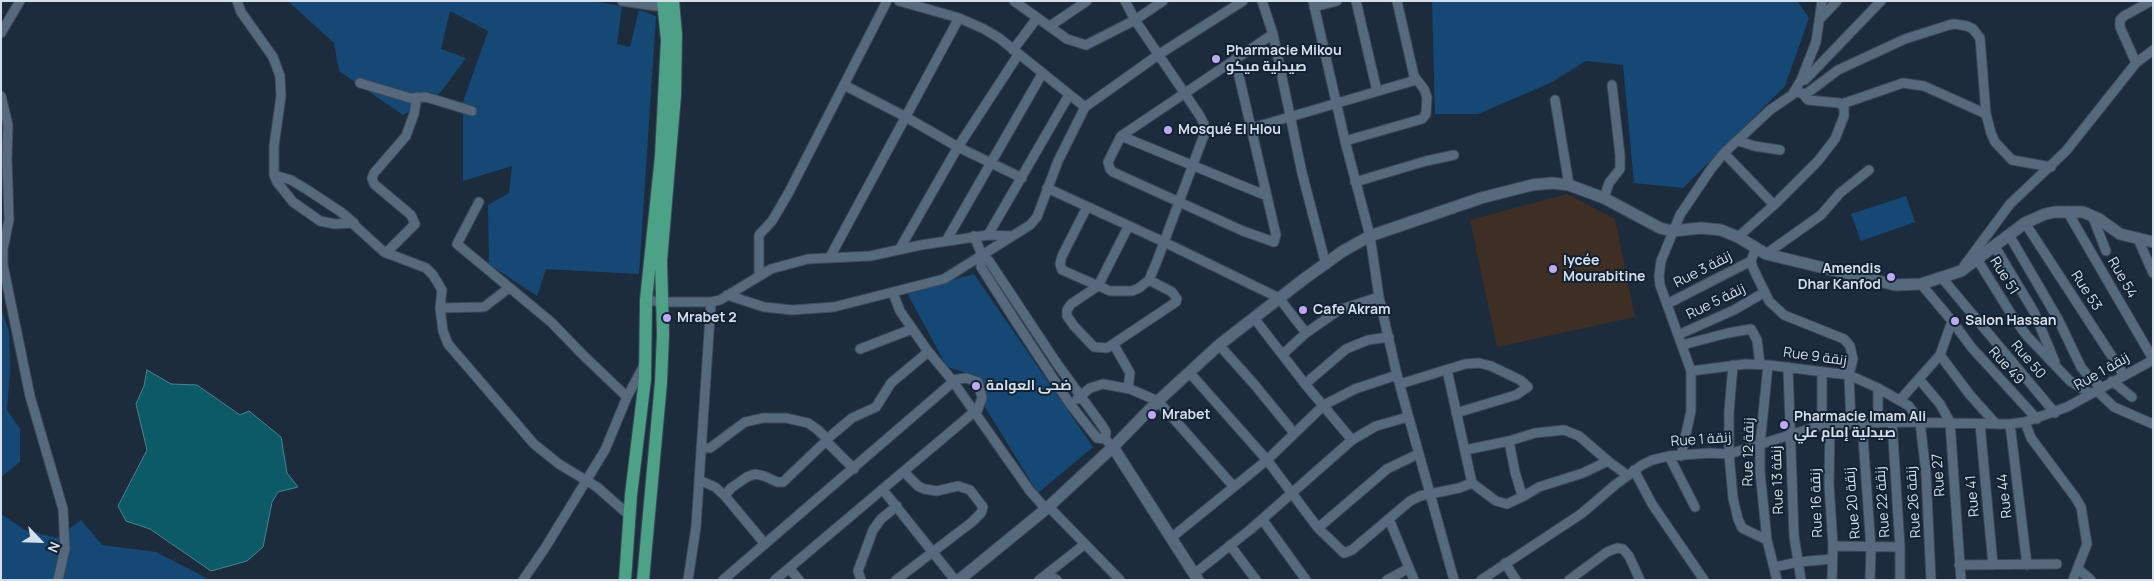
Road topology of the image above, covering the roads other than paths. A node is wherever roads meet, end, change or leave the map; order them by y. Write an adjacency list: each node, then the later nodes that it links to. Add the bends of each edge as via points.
1 (20, 1): 28 (street)
2 (237, 1): 66 (street, via 241,12 273,57 280,76 281,96 274,133)
3 (622, 1): 20 (street, via 655,6)
4 (887, 1): 39 (street)
5 (899, 1): 21 (street)
6 (1014, 1): 25 (street)
7 (1087, 1): 27 (street)
8 (1125, 1): 26 (street)
9 (1163, 1): 26 (street)
10 (1243, 1): 32 (street)
11 (1262, 1): 29 (street)
12 (1337, 1): 22 (street)
13 (1356, 1): 40 (street)
14 (1397, 1): 36 (street)
15 (1812, 1): 23 (street)
16 (1822, 1): 23 (street)
17 (1837, 1): 23 (street)
18 (1881, 1): 42 (street)
19 (2151, 1): 34 (street, via 2120,20 2120,28)
20 (666, 2): 117 (main road, via 667,49 657,207); 118 (main road, via 676,34 675,95 660,261)
21 (925, 4): 24 (street)
22 (1313, 4): 47 (street)
23 (1820, 15): 42 (street, via 1816,42)
24 (959, 18): 31 (street, via 984,29); 52 (street)
25 (1037, 18): 27 (street); 31 (street)
26 (1135, 20): 27 (street, via 1086,46 1067,39); 32 (street)
27 (1050, 26)
28 (1, 33)
29 (1273, 34): 33 (street); 53 (street)
30 (2153, 50): 34 (street)
31 (1015, 52): 35 (street); 58 (street)
32 (1158, 54): 41 (street); 49 (street)
33 (1235, 60): 41 (street); 54 (street)
34 (2136, 63): 64 (street)
35 (1042, 74): 43 (street); 62 (street)
36 (1416, 80): 40 (street); 56 (street, via 1427,98 1424,117)
37 (360, 83): 45 (street, via 410,98)
38 (1612, 85): 72 (street, via 1620,169 1609,183)
39 (844, 86): 52 (street); 106 (street, via 789,192 772,221 759,235)
40 (1378, 91): 47 (street)
41 (1184, 93): 55 (street); 63 (street, via 1204,124 1204,134)
42 (1797, 94): 48 (street, via 1808,100); 51 (street, via 1809,92 1838,70 1880,49 1920,33 1960,25 1973,29 1980,38); 57 (street, via 1770,110)
43 (1069, 95): 49 (street); 67 (street)
44 (1, 96): 235 (street, via 8,125 9,220 3,265 30,396 63,509 65,549)
45 (417, 97): 50 (street); 97 (street, via 406,136 372,178 374,184 411,215 415,224)
46 (1555, 100): 69 (street)
47 (1336, 103): 53 (street); 56 (street)
48 (1842, 104): 51 (street, via 1903,84 1924,86); 75 (street, via 1844,116 1830,148)
49 (1085, 107): 70 (street)
50 (472, 112)
51 (1986, 114): 64 (street, via 1990,133 2006,156 2017,162)
52 (904, 116): 58 (street); 100 (street)
53 (1291, 117): 54 (street); 103 (street)
54 (1252, 128): 71 (street)
55 (1121, 136): 63 (street); 74 (street, via 1108,162 1110,169)
56 (1344, 141): 68 (street)
57 (1739, 141): 59 (street); 60 (street)
58 (958, 147): 62 (street); 95 (street)
59 (1780, 150)
60 (1724, 153): 75 (street); 82 (street, via 1684,208)
61 (1454, 155): 68 (street)
62 (991, 163): 67 (street); 90 (street)
63 (1193, 166): 71 (street); 74 (street)
64 (2051, 167): 104 (street, via 2010,204)
65 (1869, 170): 98 (street, via 1840,193 1821,215)
66 (274, 174): 80 (street, via 306,189); 80 (street, via 293,202 312,216 328,223)
67 (1022, 178): 83 (street)
68 (1355, 182): 86 (street)
69 (1569, 185): 72 (street); 86 (street, via 1552,183 1517,188)
70 (1047, 188): 76 (street); 85 (street, via 1037,217 1030,225)
71 (1267, 196): 74 (street, via 1276,235 1273,243)
72 (1604, 198): 82 (street, via 1650,224)
73 (479, 202): 111 (street, via 457,244)
74 (1179, 202): 91 (street)
75 (1774, 205): 88 (street)
76 (1087, 207): 81 (street); 110 (street, via 1060,264 1065,272)
77 (2067, 211): 78 (street); 79 (street, via 2045,214); 135 (street, Rue 54)
78 (2092, 215): 89 (street, via 2120,234); 96 (street)
79 (2025, 223): 87 (street); 146 (street, Rue 53)
80 (354, 224): 97 (street)
81 (1128, 227): 91 (street); 110 (street)
82 (1672, 231): 88 (street, via 1712,228); 120 (street, via 1659,276)
83 (988, 234): 84 (street); 85 (street)
84 (974, 236): 90 (street); 99 (street)
85 (1010, 236): 99 (street)
86 (1370, 236): 103 (street); 115 (street)
87 (2009, 236): 93 (street); 154 (street)
88 (1738, 237): 94 (street)
89 (2138, 239): 92 (street); 105 (street)
90 (946, 241): 95 (street)
91 (1164, 242): 108 (street); 116 (street)
92 (2153, 242)
93 (1994, 245): 101 (street); 137 (street, via 2034,312)
94 (1756, 248): 98 (street); 102 (street)
95 (899, 250): 100 (street, via 856,258)
96 (2106, 250)
97 (386, 253): 121 (street, via 426,268 433,275 442,290)
98 (1766, 254): 109 (street, via 1884,283)
99 (982, 255): 113 (street, via 944,279); 156 (street); 160 (street, via 981,267)
100 (830, 256): 106 (street, via 787,264)
101 (1977, 258): 104 (street); 137 (street, Rue 51, via 2013,317)
102 (1752, 261): 112 (street); 120 (street, Rue 3 زنقة)
103 (1326, 264): 116 (street)
104 (1961, 271): 107 (street)
105 (2153, 273)
106 (758, 274): 114 (street)
107 (1942, 278): 109 (street); 163 (street, Rue 50)
108 (1149, 280): 110 (street, via 1132,291 1118,292); 128 (street, via 1172,292 1176,302)
109 (1920, 284): 123 (street, Rue 49)
110 (1098, 286): 128 (street, via 1071,304 1066,312 1094,347 1102,349)
111 (509, 288): 121 (street, via 484,307); 155 (street, via 551,322)
112 (1765, 292): 126 (street, Rue 5 زنقة); 145 (street, via 1769,301 1784,315 1844,339 1850,346 1853,359)
113 (893, 293): 114 (street, via 834,307 792,310 764,307); 124 (street, via 897,307)
114 (727, 295): 119 (street)
115 (1379, 297): 125 (street, via 1339,310); 127 (street)
116 (1279, 298): 122 (street); 125 (street)
117 (646, 300): 118 (street); 136 (main road)
118 (662, 302): 119 (street); 238 (main road, via 661,382)
119 (711, 302): 186 (street)
120 (1667, 304): 126 (street)
121 (440, 308): 197 (street, via 442,331 448,344 521,431 550,458)
122 (1254, 318): 129 (street); 133 (street)
123 (1952, 321): 134 (street); 166 (street, Rue 49, via 1972,348)
124 (912, 328): 131 (street); 132 (street)
125 (1306, 333): 133 (street)
126 (1678, 336): 130 (street)
127 (1389, 337): 148 (street); 151 (street, via 1346,349)
128 (1114, 345): 152 (street, via 1130,373)
129 (1219, 345): 143 (street); 179 (street)
130 (1682, 345): 139 (street, Rue 12 زنقة, via 1750,330 1757,340); 142 (street)
131 (860, 349)
132 (928, 352): 149 (street); 181 (street, via 891,383 876,407 852,418)
133 (1283, 354): 151 (street)
134 (1940, 354): 147 (street); 175 (street)
135 (2153, 359): 146 (street, Rue 1 زنقة)
136 (646, 362): 155 (street); 209 (main road)
137 (2055, 364): 154 (street, Rue 51, via 2070,381)
138 (1733, 365): 139 (street, Rue 9 زنقة); 142 (street, Rue 9 زنقة); 189 (street)
139 (1764, 365): 140 (street, Rue 9 زنقة); 185 (street, Rue 12 زنقة)
140 (1788, 367): 144 (street, Rue 9 زنقة); 180 (street, Rue 13 زنقة)
141 (1447, 370): 148 (street); 162 (street); 162 (street, via 1473,363 1485,364 1520,380 1528,388 1516,395)
142 (1691, 371): 191 (street, via 1692,411)
143 (1189, 372): 159 (street); 192 (street)
144 (1822, 373): 145 (street, Rue 9 زنقة); 178 (street, Rue 16 زنقة)
145 (1849, 375): 153 (street, Rue 9 زنقة); 171 (street)
146 (2124, 375): 150 (street, Rue 1 زنقة)
147 (1919, 379): 158 (street); 169 (street, Rue 27)
148 (1398, 380): 161 (street, via 1355,389); 165 (street)
149 (953, 381): 164 (street); 164 (street, via 966,378 978,382 982,398); 194 (street)
150 (2112, 381): 154 (street, Rue 1 زنقة); 157 (street)
151 (1305, 384): 161 (street)
152 (1128, 388): 156 (street, via 1096,385); 159 (street)
153 (1878, 388): 158 (street, Rue 9 زنقة); 173 (street)
154 (2097, 391): 163 (street, Rue 1 زنقة); 177 (street, via 2114,407)
155 (627, 396): 197 (street, via 614,433)
156 (1080, 396): 160 (street); 184 (street, via 1106,432)
157 (2132, 397)
158 (1900, 400): 168 (street, Rue 9 زنقة, via 1909,406)
159 (1158, 401): 184 (street); 200 (street)
160 (1070, 404): 184 (street, via 1097,438)
161 (1324, 406): 179 (street); 182 (street)
162 (1456, 412): 187 (street)
163 (2055, 412): 166 (street, Rue 1 زنقة)
164 (975, 413): 195 (street); 208 (street, via 1030,491)
165 (1408, 417): 182 (street, via 1376,426); 188 (street)
166 (2037, 419): 170 (street, Rue 1 زنقة)
167 (1892, 422): 168 (street, Rue 1 زنقة); 173 (street, Rue 1 زنقة); 219 (street, Rue 22 زنقة)
168 (1920, 422): 169 (street, Rue 1 زنقة); 263 (street, Rue 26 زنقة, via 1926,473)
169 (1950, 422): 174 (street, Rue 1 زنقة); 226 (street, Rue 27)
170 (2025, 422): 176 (street, Rue 1 زنقة); 232 (street, via 2031,438 2081,508 2087,544)
171 (1851, 423): 172 (street, Rue 1 زنقة); 178 (street, Rue 1 زنقة)
172 (1862, 423): 173 (street, Rue 1 زنقة); 220 (street, Rue 20 زنقة)
173 (1878, 423)
174 (1980, 424): 175 (street, Rue 1 زنقة); 227 (street, Rue 41)
175 (1996, 424): 176 (street, Rue 1 زنقة)
176 (2010, 424): 228 (street, Rue 44)
177 (2153, 424)
178 (1826, 425): 180 (street, Rue 1 زنقة); 218 (street, Rue 16 زنقة)
179 (1294, 433): 192 (street)
180 (1790, 434): 185 (street, Rue 1 زنقة); 223 (street, Rue 13 زنقة)
181 (826, 440): 186 (street, via 812,426 801,421 763,418 745,422 710,448); 194 (street); 204 (street, via 783,482 761,474 752,475)
182 (1352, 440): 202 (street)
183 (1509, 441): 187 (street); 193 (street, via 1535,433 1564,430 1580,436); 205 (street)
184 (1109, 443): 208 (street); 213 (street)
185 (1760, 445): 189 (street, Rue 1 زنقة); 214 (street, Rue 12 زنقة)
186 (701, 448): 198 (street)
187 (1466, 450): 199 (street)
188 (1418, 454): 203 (street); 212 (street, via 1388,468)
189 (1729, 454): 191 (street, Rue 1 زنقة); 214 (street, via 1738,519 1746,531)
190 (1670, 456): 191 (street, Rue 1 زنقة); 196 (street, Rue 1 زنقة, via 1652,460); 207 (street)
191 (1681, 456)
192 (1267, 460): 200 (street); 202 (street)
193 (1608, 461): 196 (street); 205 (street, via 1539,487)
194 (854, 469): 215 (street)
195 (904, 472): 201 (street); 221 (street, via 924,489 936,491 964,487 982,504 983,510 978,517)
196 (1631, 472): 224 (street, Rue 1 زنقة, via 1581,514); 257 (street)
197 (587, 480): 209 (street); 236 (street)
198 (699, 480): 204 (street, via 715,487); 239 (street)
199 (1472, 483): 203 (street); 205 (street, via 1496,501 1507,504)
200 (1234, 487): 213 (street)
201 (884, 490): 206 (street); 230 (street)
202 (1292, 494): 210 (street); 212 (street)
203 (1431, 494): 211 (street, via 1410,501); 252 (street)
204 (724, 496): 215 (street)
205 (1524, 496)
206 (897, 506): 221 (street); 243 (street, via 873,530 858,571)
207 (1695, 507)
208 (1048, 508): 216 (street); 245 (street)
209 (630, 516): 237 (main road)
210 (1262, 519): 217 (street); 249 (street)
211 (1389, 519): 212 (street, via 1344,553); 231 (street)
212 (1318, 528)
213 (1171, 538): 234 (street)
214 (1767, 540): 229 (street, Rue 12 زنقة)
215 (765, 544): 240 (street)
216 (1085, 544): 233 (street); 247 (street)
217 (1230, 545): 234 (street); 248 (street)
218 (1833, 546): 220 (street); 222 (street, Rue 16 زنقة)
219 (1900, 547): 220 (street); 262 (street, Rue 22 زنقة)
220 (1871, 548): 261 (street, Rue 20 زنقة)
221 (934, 552): 244 (street); 245 (street)
222 (1832, 559): 223 (street); 260 (street, Rue 16 زنقة)
223 (1798, 562): 229 (street); 259 (street, Rue 13 زنقة)
224 (1505, 563): 253 (street, Rue 1 زنقة); 254 (street)
225 (2057, 564): 228 (street)
226 (1959, 565): 227 (street); 264 (street, Rue 27)
227 (1993, 565): 228 (street)
228 (2027, 565)
229 (1775, 567): 258 (street, Rue 12 زنقة)
230 (789, 568): 241 (street); 242 (street)
231 (1409, 568): 250 (street); 251 (street)
232 (2078, 569): 265 (street); 266 (street)
233 (1043, 577): 246 (street)
234 (1196, 577)
235 (58, 580)
236 (523, 580)
237 (625, 580)
238 (643, 580)
239 (688, 580)
240 (723, 580)
241 (775, 580)
242 (799, 580)
243 (861, 580)
244 (896, 580)
245 (957, 580)
246 (1057, 580)
247 (1120, 580)
248 (1256, 580)
249 (1306, 580)
250 (1387, 580)
251 (1414, 580)
252 (1454, 580)
253 (1481, 580)
254 (1516, 580)
255 (1569, 580): 256 (street, via 1617,548 1629,556)
256 (1640, 580)
257 (1704, 580)
258 (1776, 580)
259 (1801, 580)
260 (1832, 580)
261 (1870, 580)
262 (1900, 580)
263 (1930, 580)
264 (1961, 580)
265 (2073, 580)
266 (2091, 580)

